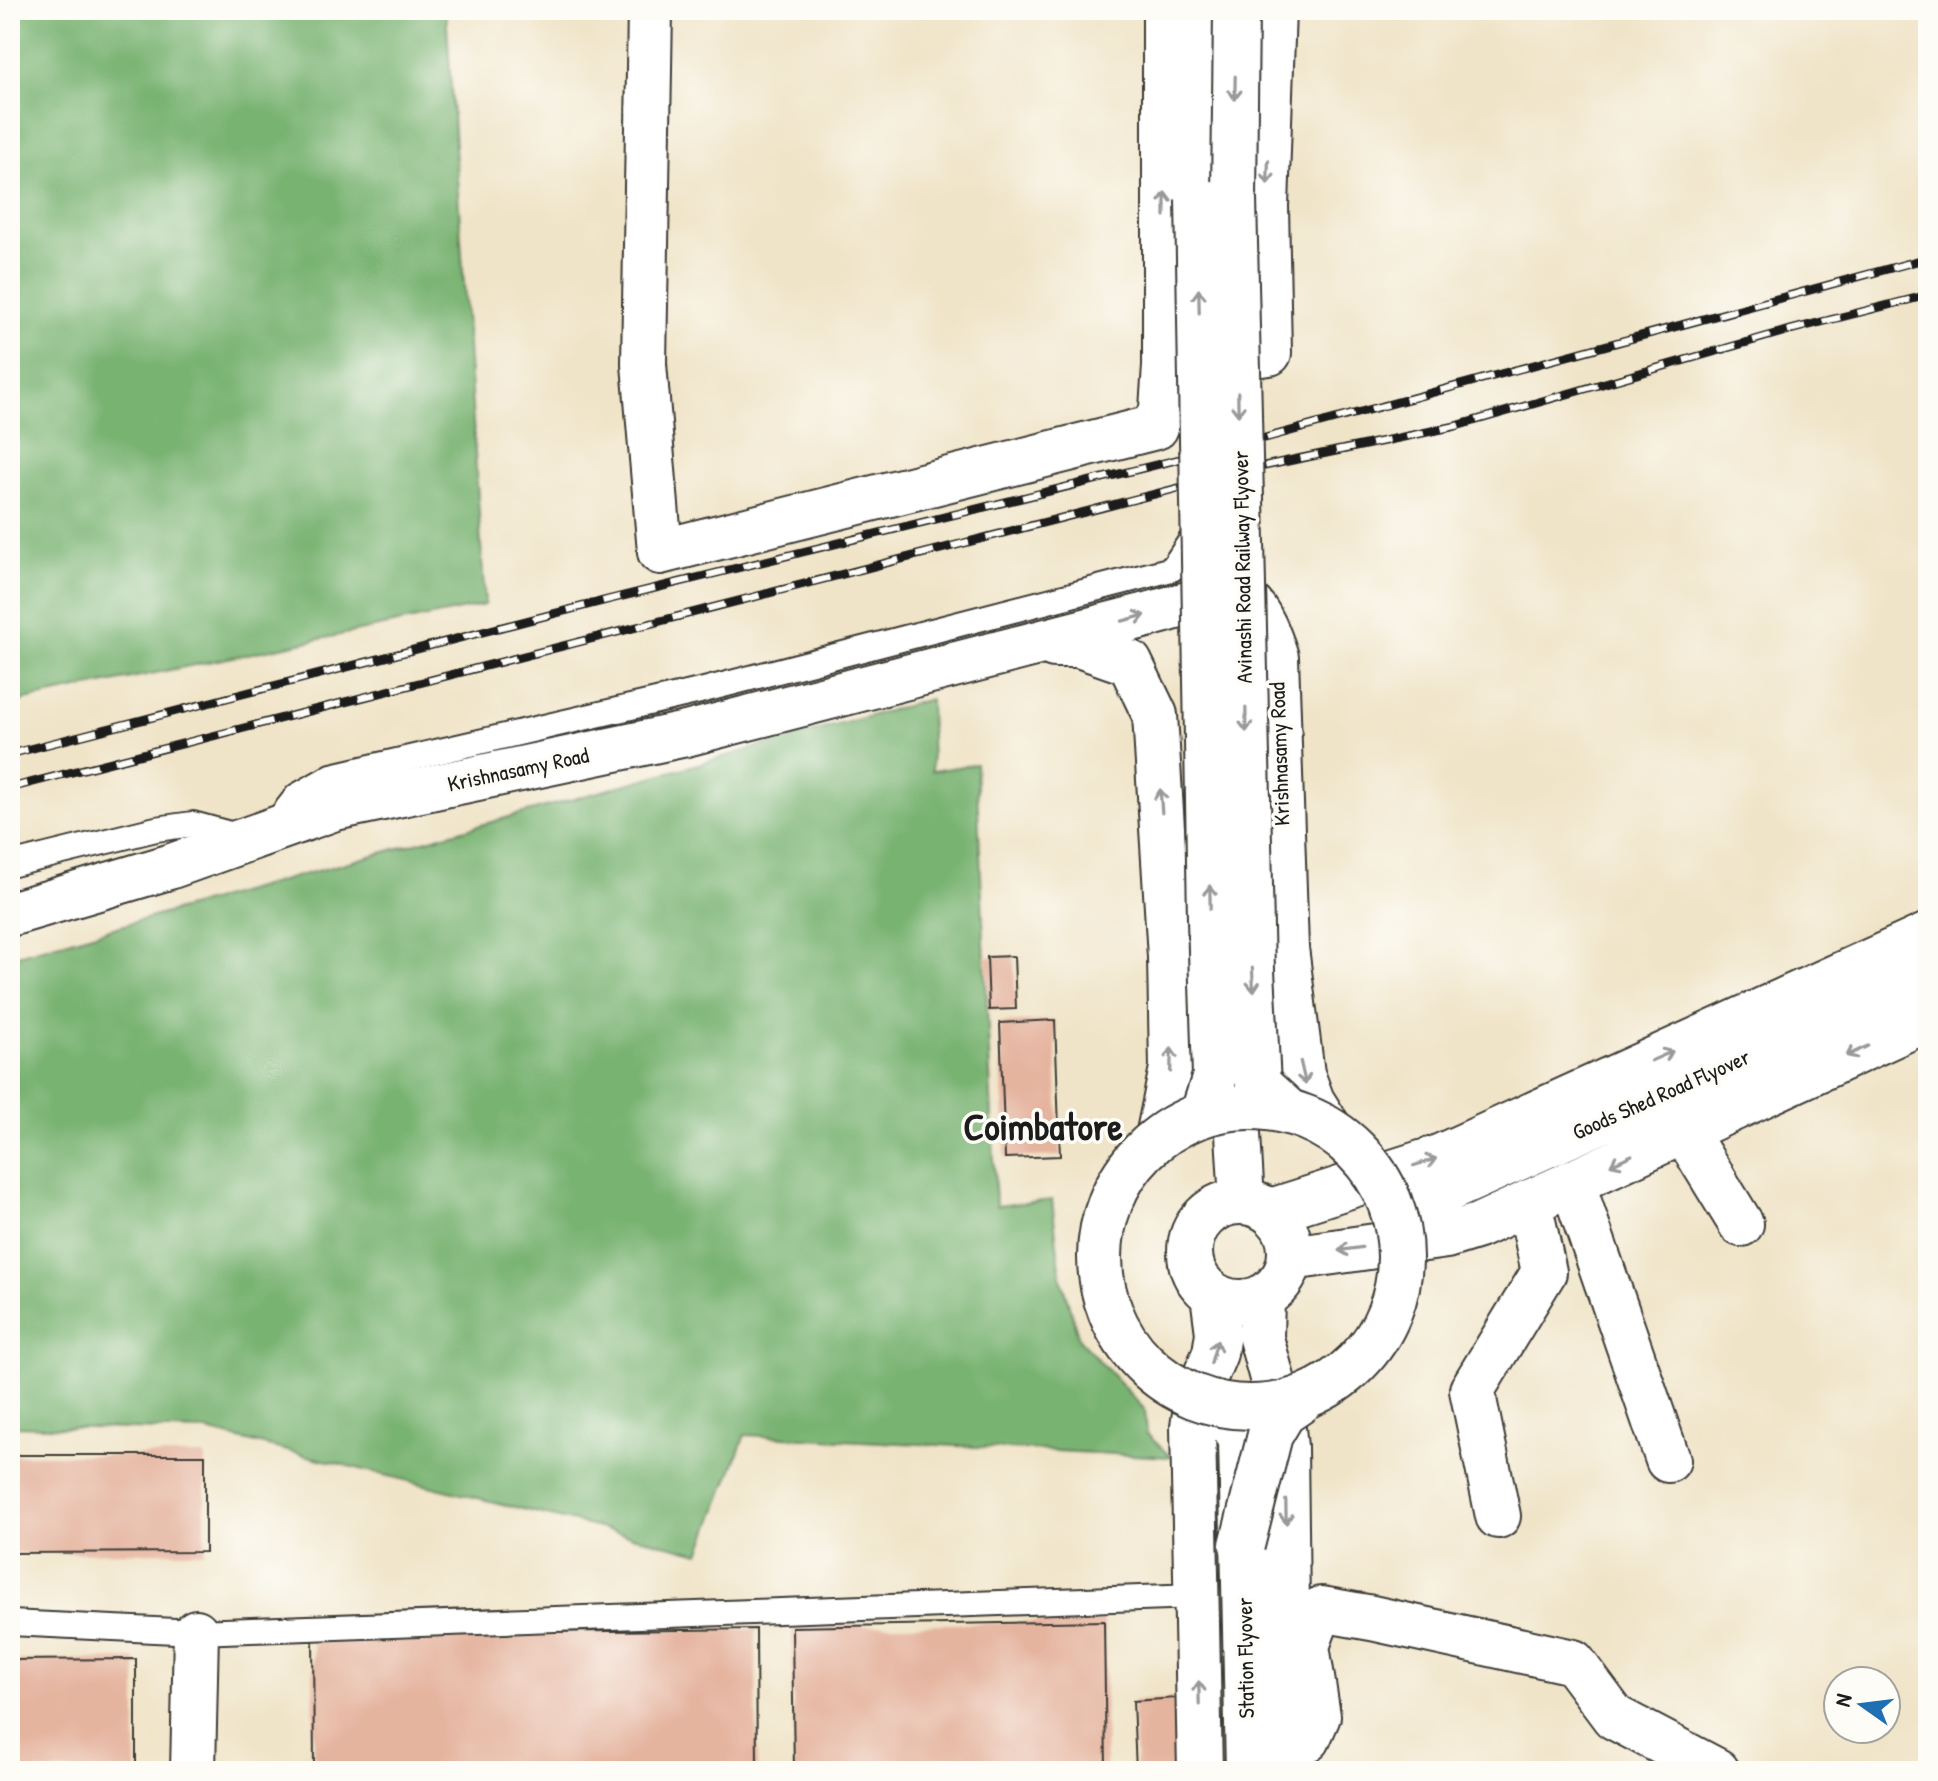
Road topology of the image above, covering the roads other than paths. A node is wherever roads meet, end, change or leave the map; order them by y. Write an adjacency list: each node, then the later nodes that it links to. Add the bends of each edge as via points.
1 (650, 10): 6 (main road, via 644,364 660,552 1156,427)
2 (1165, 10): 6 (main road, one-way to 2)
3 (1197, 10): 16 (main road, Avinashi Road Railway Flyover, one-way to 3, bridge, via 1210,920)
4 (1236, 10): 15 (main road, Avinashi Road Railway Flyover, one-way to 15, bridge, via 1234,199 1252,971 1258,1084)
5 (1273, 10): 6 (main road, one-way to 6, via 1266,206 1269,353)
6 (1165, 366)
7 (1217, 499): 9 (lane, via 1172,569 700,691 332,776 297,796)
8 (1032, 646): 9 (main road, Krishnasamy Road, via 686,734 335,808); 17 (main road, Krishnasamy Road, one-way to 17, via 1223,597 1247,601 1268,634 1276,657 1286,948 1302,1074); 19 (main road, Krishnasamy Road, one-way to 8, via 1172,1068 1155,715 1130,663 1079,645)
9 (258, 836): 10 (lane, via 193,824); 11 (main road, Krishnasamy Road)
10 (10, 865)
11 (10, 914)
12 (1928, 935): 22 (main road, one-way to 12, via 1437,1158)
13 (1928, 974): 23 (main road, Goods Shed Road Flyover)
14 (1928, 1019): 18 (main road, one-way to 18)
15 (1288, 1111): 16 (main road, Station Flyover, bridge, via 1246,1106); 17 (main road, Station Flyover, bridge)
16 (1220, 1115): 19 (main road, Station Flyover, bridge); 22 (main road)
17 (1329, 1128): 23 (main road, Station Flyover, bridge, via 1372,1170)
18 (1684, 1131): 20 (main road, one-way to 20); 24 (main road)
19 (1158, 1137): 29 (main road, Station Flyover, bridge, via 1125,1174 1104,1219 1100,1269 1111,1317 1138,1359 1176,1390)
20 (1572, 1182): 21 (main road); 30 (main road)
21 (1529, 1202): 25 (main road, one-way to 25, via 1446,1236); 31 (main road, via 1544,1272 1472,1390)
22 (1256, 1206): 25 (main road, via 1283,1224); 26 (main road, via 1226,1203 1211,1210 1191,1237 1192,1270)
23 (1394, 1214): 28 (main road, Station Flyover, bridge, via 1401,1258 1393,1304 1373,1344 1341,1377)
24 (1741, 1224)
25 (1291, 1258): 27 (main road, via 1276,1288)
26 (1213, 1295): 27 (main road, via 1246,1303); 33 (main road, one-way to 26, via 1193,1427 1198,1394 1215,1353)
27 (1262, 1297): 36 (main road, one-way to 36, via 1261,1338 1285,1447)
28 (1302, 1400): 29 (main road, Station Flyover, bridge, via 1263,1408); 32 (main road, Station Flyover, bridge, via 1283,1413 1270,1435)
29 (1223, 1406): 32 (main road, Station Flyover, bridge, via 1241,1440)
30 (1668, 1460)
31 (1498, 1516)
32 (1242, 1545): 39 (main road, Station Flyover)
33 (1197, 1596): 35 (lane); 38 (main road, one-way to 33)
34 (10, 1623): 35 (lane)
35 (196, 1632): 37 (main road)
36 (1289, 1754): 40 (main road, via 1308,1739 1318,1716 1307,1646 1321,1609 1573,1662 1614,1717)
37 (193, 1771)
38 (1200, 1771)
39 (1248, 1771)
40 (1717, 1771)

